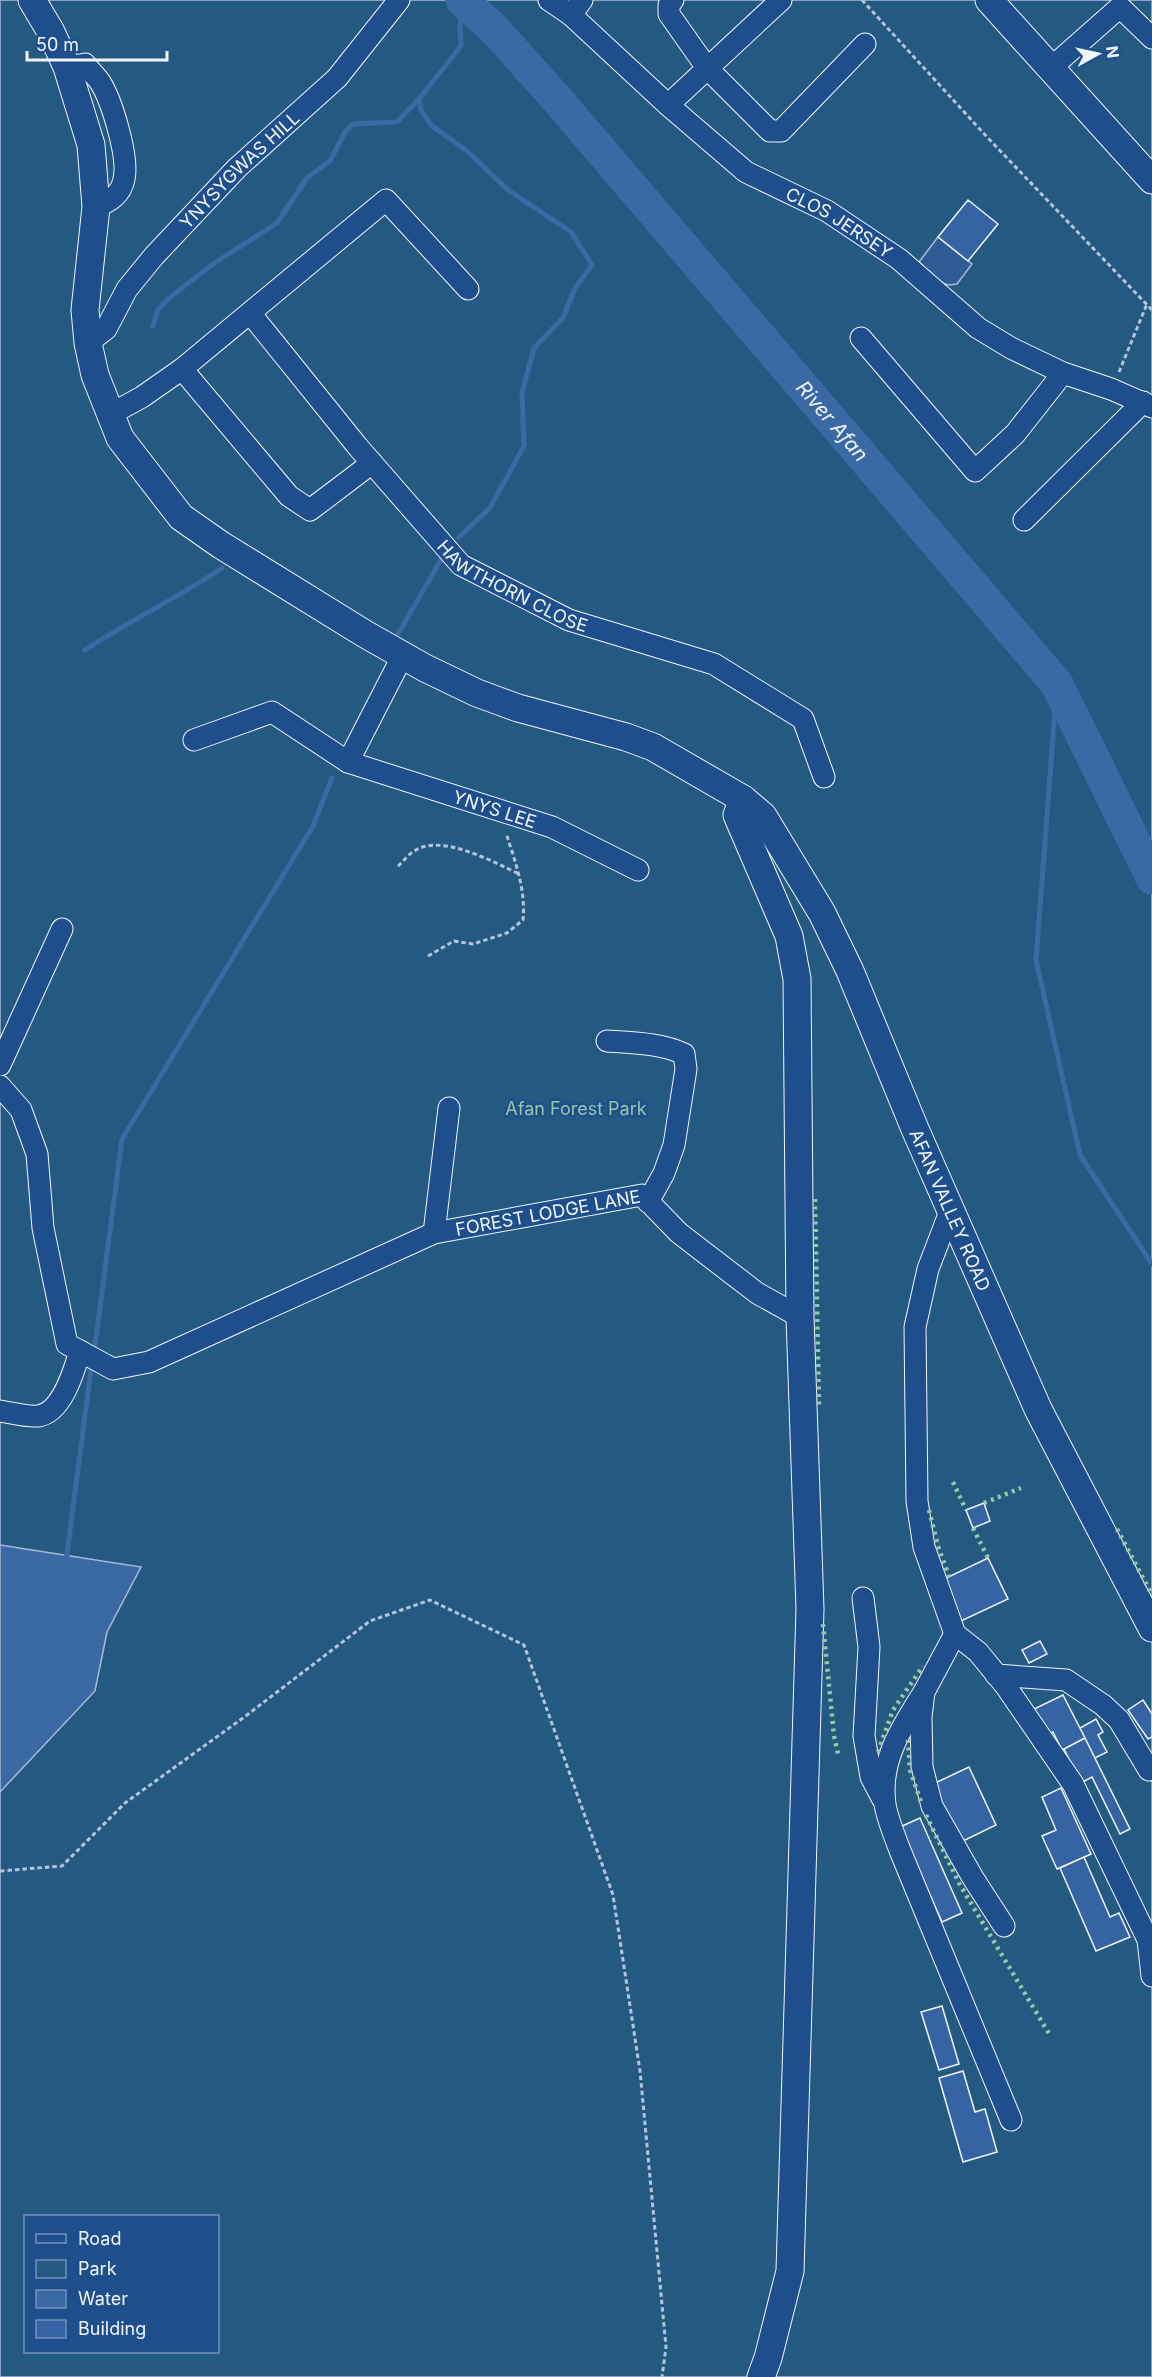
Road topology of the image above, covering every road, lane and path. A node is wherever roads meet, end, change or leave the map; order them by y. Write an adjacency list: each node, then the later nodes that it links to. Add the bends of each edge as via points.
1 (32, 0): 21 (main road, AFAN VALLEY ROAD, via 67,67 91,145 96,207 85,310)
2 (399, 0): 21 (street, YNYSYGWAS HILL, via 337,78 237,168 154,256 127,288 106,329)
3 (549, 0): 9 (street, CLOS JERSEY)
4 (673, 0): 13 (street, via 669,14)
5 (781, 0): 13 (street)
6 (862, 0): 17 (path)
7 (989, 0): 12 (main road)
8 (1118, 5): 10 (street); 12 (street)
9 (577, 8): 14 (street, CLOS JERSEY)
10 (1152, 38)
11 (866, 44): 13 (street, via 782,131 770,131)
12 (1052, 67): 15 (main road)
13 (707, 68): 14 (street)
14 (668, 105): 23 (street, CLOS JERSEY, via 746,172 827,211 899,259 978,328)
15 (1152, 180)
16 (468, 289): 19 (street, via 386,200)
17 (1147, 304): 18 (path); 24 (path)
18 (1152, 310)
19 (249, 313): 22 (street); 27 (street, HAWTHORN CLOSE)
20 (861, 338): 23 (street, via 975,471 1015,434)
21 (88, 343): 26 (main road, AFAN VALLEY ROAD)
22 (182, 369): 26 (street); 27 (street, via 289,496 310,510)
23 (1063, 374): 24 (street, CLOS JERSEY)
24 (1112, 389): 25 (street, CLOS JERSEY)
25 (1147, 404): 28 (street)
26 (109, 416): 29 (main road, AFAN VALLEY ROAD, via 129,452 181,517)
27 (372, 463): 32 (street, HAWTHORN CLOSE, via 460,566 569,620 714,664 803,719)
28 (1024, 520)
29 (403, 655): 31 (street); 33 (main road, AFAN VALLEY ROAD, via 477,693 653,747)
30 (194, 740): 31 (street, YNYS LEE, via 272,712)
31 (348, 762): 34 (street, YNYS LEE)
32 (824, 777)
33 (742, 799): 45 (main road, AFAN VALLEY ROAD, via 763,816 822,913); 47 (main road, via 737,815 789,936 797,979)
34 (499, 811): 36 (street, YNYS LEE, via 552,827); 37 (path)
35 (398, 866): 37 (path, via 416,850 433,844)
36 (638, 870)
37 (519, 874): 39 (path, via 525,905 523,920 507,933 473,944 454,941)
38 (62, 929): 41 (street)
39 (428, 956)
40 (607, 1041): 44 (street, via 647,1044 684,1054 686,1069 674,1145)
41 (0, 1065)
42 (0, 1086): 48 (street, via 21,1110 37,1154 43,1228 67,1344)
43 (449, 1108): 46 (street, FOREST LODGE LANE)
44 (648, 1202): 46 (street, FOREST LODGE LANE, via 642,1196); 47 (street, FOREST LODGE LANE, via 679,1233 757,1293)
45 (951, 1209): 51 (main road, AFAN VALLEY ROAD, via 1038,1409); 52 (street, via 928,1269 915,1327 917,1501 924,1546)
46 (434, 1233): 48 (street, FOREST LODGE LANE, via 149,1362 112,1369)
47 (800, 1317): 62 (main road, via 810,1609 790,2271)
48 (89, 1356): 49 (street, via 51,1410 39,1416)
49 (0, 1411)
50 (863, 1598): 56 (street, via 869,1647 864,1736 871,1777)
51 (1152, 1628)
52 (955, 1634): 53 (street, via 978,1652); 54 (street)
53 (996, 1674): 55 (street, via 1066,1680 1119,1720); 59 (street, via 1073,1784 1148,1940)
54 (924, 1692): 56 (street, via 898,1733 885,1765); 58 (street, via 922,1767 933,1806)
55 (1149, 1770)
56 (885, 1804): 60 (street, via 899,1848)
57 (0, 1871): 61 (path, via 62,1866 125,1803 370,1621 430,1600 524,1645 613,1895 641,2082 666,2347)
58 (1004, 1926)
59 (1152, 1976)
60 (1011, 2120)
61 (662, 2377)
62 (761, 2377)

